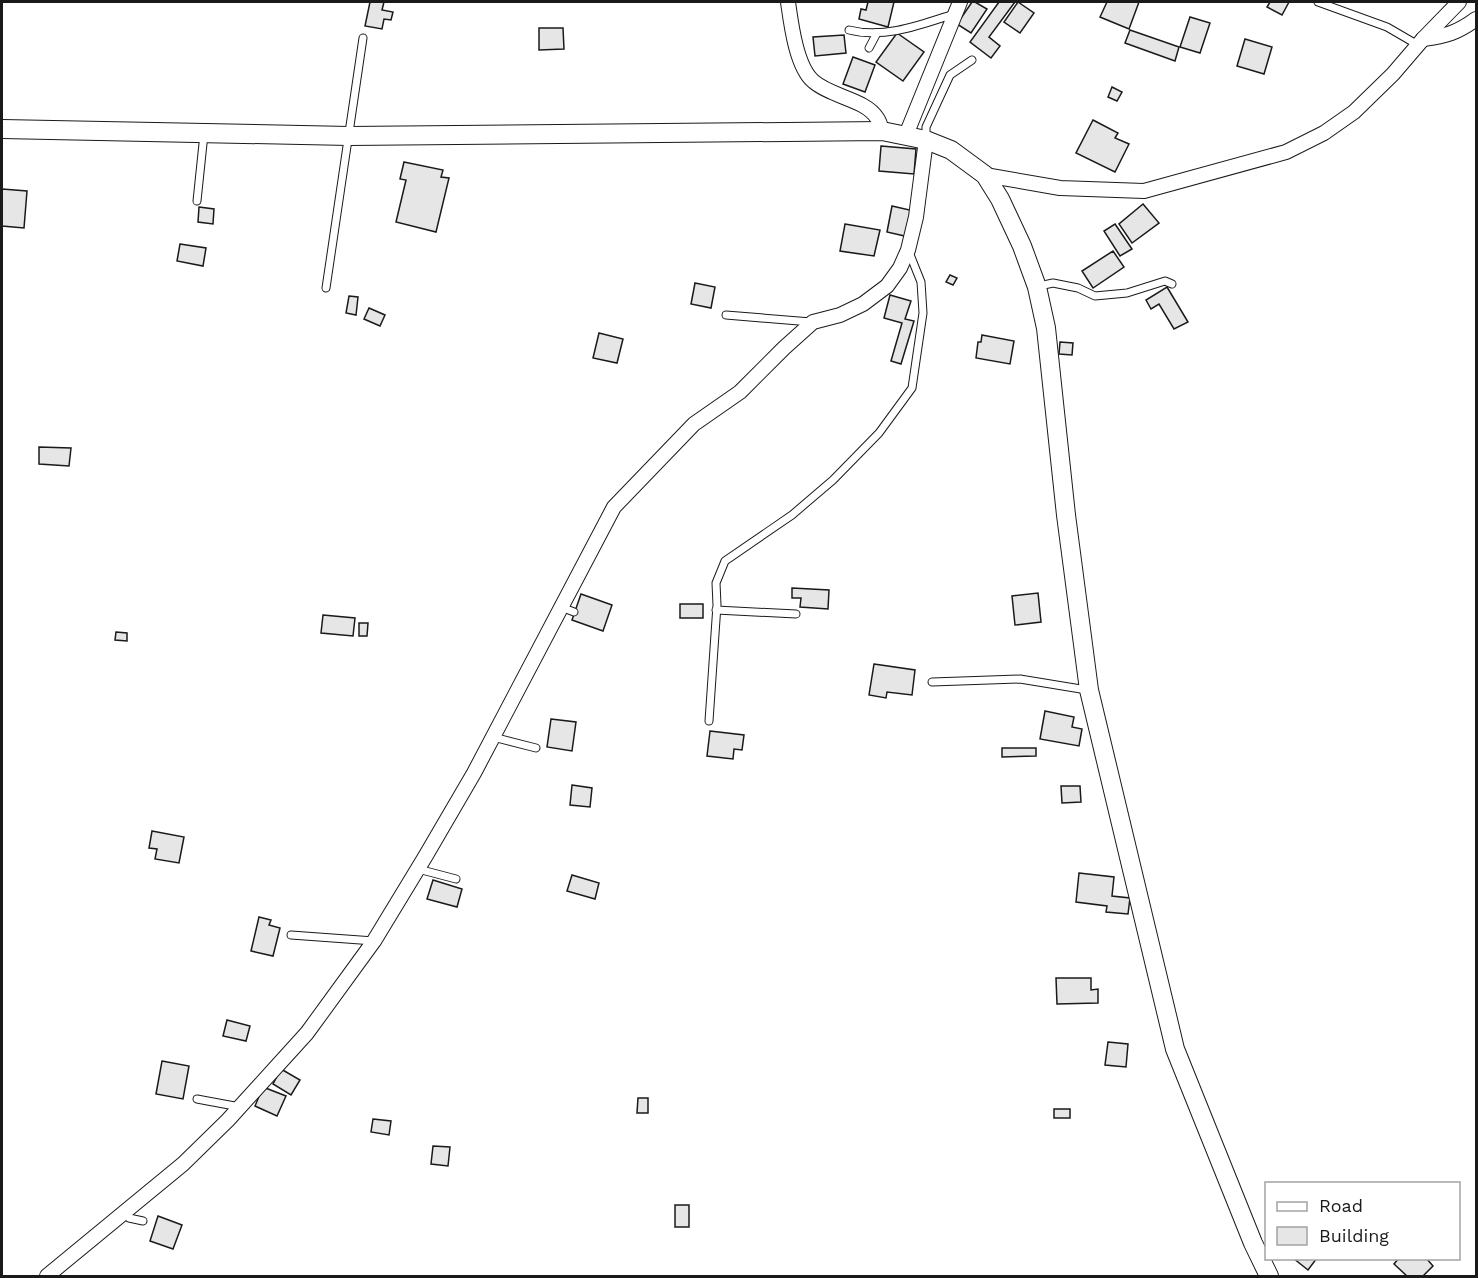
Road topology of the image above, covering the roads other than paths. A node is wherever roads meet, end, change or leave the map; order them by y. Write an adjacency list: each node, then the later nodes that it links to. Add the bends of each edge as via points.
1 (788, 2): 13 (street, via 793,36 812,80 865,106 878,118)
2 (1318, 2): 9 (lane)
3 (1459, 2): 9 (street)
4 (957, 8): 7 (lane, via 895,31); 15 (street)
5 (1476, 19): 9 (street, via 1448,35)
6 (849, 30): 7 (lane)
7 (877, 33): 10 (lane)
8 (363, 38): 16 (lane)
9 (1421, 42): 18 (street, via 1354,112 1286,152 1144,191 1060,188)
10 (869, 48)
11 (972, 60): 17 (lane, via 950,75 927,127)
12 (2, 129): 14 (street)
13 (882, 131): 15 (street); 16 (street)
14 (204, 134): 16 (street); 19 (lane)
15 (906, 135): 17 (street)
16 (349, 136): 23 (lane)
17 (926, 140): 18 (street, via 951,150); 20 (street)
18 (985, 175): 22 (street, via 1000,199)
19 (197, 201)
20 (908, 250): 25 (street, via 887,286 863,304); 26 (lane, via 921,282 923,313 912,388 879,433 833,480 792,515 725,561 716,583)
21 (1172, 284): 22 (lane, via 1165,281 1127,293 1095,296 1053,283)
22 (1037, 286): 29 (street, via 1046,328)
23 (326, 288)
24 (726, 315): 25 (lane)
25 (813, 322): 31 (street, via 740,392 694,424 614,507 568,609)
26 (716, 610): 27 (lane); 30 (lane)
27 (796, 614)
28 (932, 682): 29 (lane, via 1020,679)
29 (1089, 690): 42 (street, via 1175,1049 1252,1243)
30 (709, 721)
31 (493, 737): 32 (lane); 33 (street)
32 (536, 748)
33 (418, 869): 34 (lane); 36 (street)
34 (456, 879)
35 (291, 935): 36 (lane)
36 (374, 941): 38 (street, via 307,1033)
37 (196, 1099): 38 (lane)
38 (240, 1107): 39 (street, via 183,1164)
39 (125, 1212): 40 (lane, via 129,1218); 41 (street)
40 (143, 1221)
41 (47, 1276)
42 (1269, 1276)

